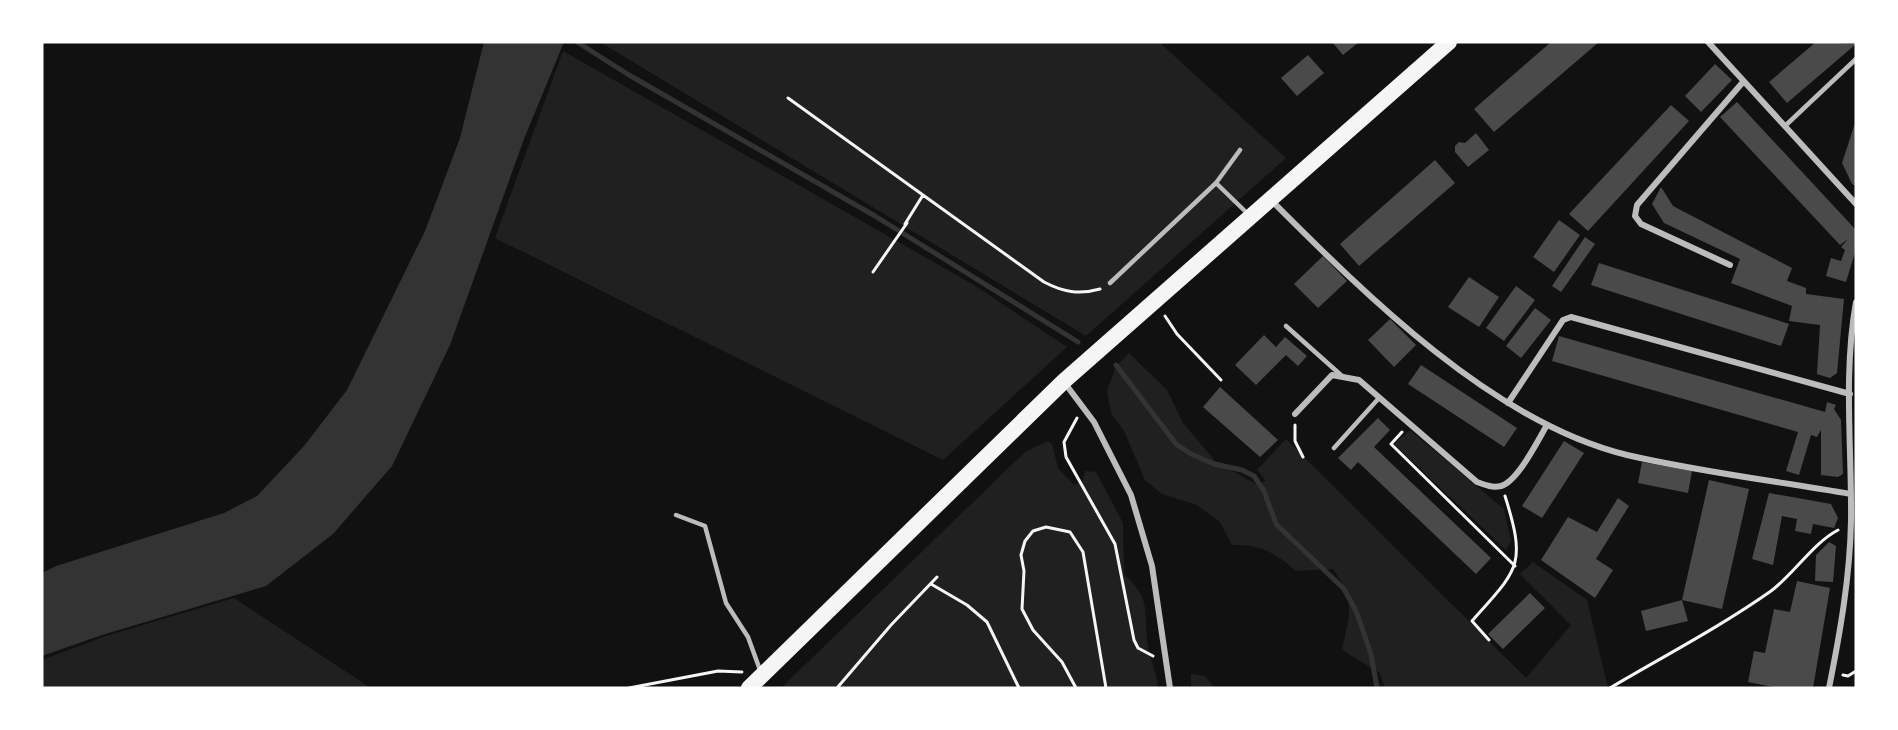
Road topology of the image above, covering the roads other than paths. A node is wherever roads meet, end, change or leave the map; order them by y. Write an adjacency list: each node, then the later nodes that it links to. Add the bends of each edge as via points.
1 (1448, 42): 8 (highway)
2 (1708, 42): 4 (street)
3 (1856, 60): 5 (lane)
4 (1743, 82): 5 (street); 11 (street, via 1637,205 1635,216 1641,224)
5 (1785, 126): 9 (street)
6 (1240, 150): 7 (lane)
7 (1216, 183): 10 (lane); 12 (lane)
8 (1270, 200): 10 (highway); 19 (street, via 1359,289)
9 (1856, 204)
10 (1251, 217): 16 (highway)
11 (1730, 265)
12 (1110, 283)
13 (1856, 302): 17 (street)
14 (1286, 326): 15 (lane)
15 (1344, 377): 18 (street, via 1359,380); 20 (street, via 1332,375)
16 (1064, 381): 26 (highway); 27 (street, via 1094,422 1131,495 1152,566)
17 (1850, 393): 19 (street, via 1571,317 1563,320); 23 (street)
18 (1379, 398): 21 (street, via 1477,482 1490,487 1502,486 1512,479); 22 (lane)
19 (1508, 403): 21 (street)
20 (1295, 414)
21 (1547, 425): 23 (street, via 1626,455)
22 (1334, 448)
23 (1851, 494): 24 (street)
24 (1853, 505): 28 (street, via 1841,632)
25 (676, 515): 26 (lane, via 705,526 726,603 748,637)
26 (755, 682)
27 (1170, 688)
28 (1829, 688)

